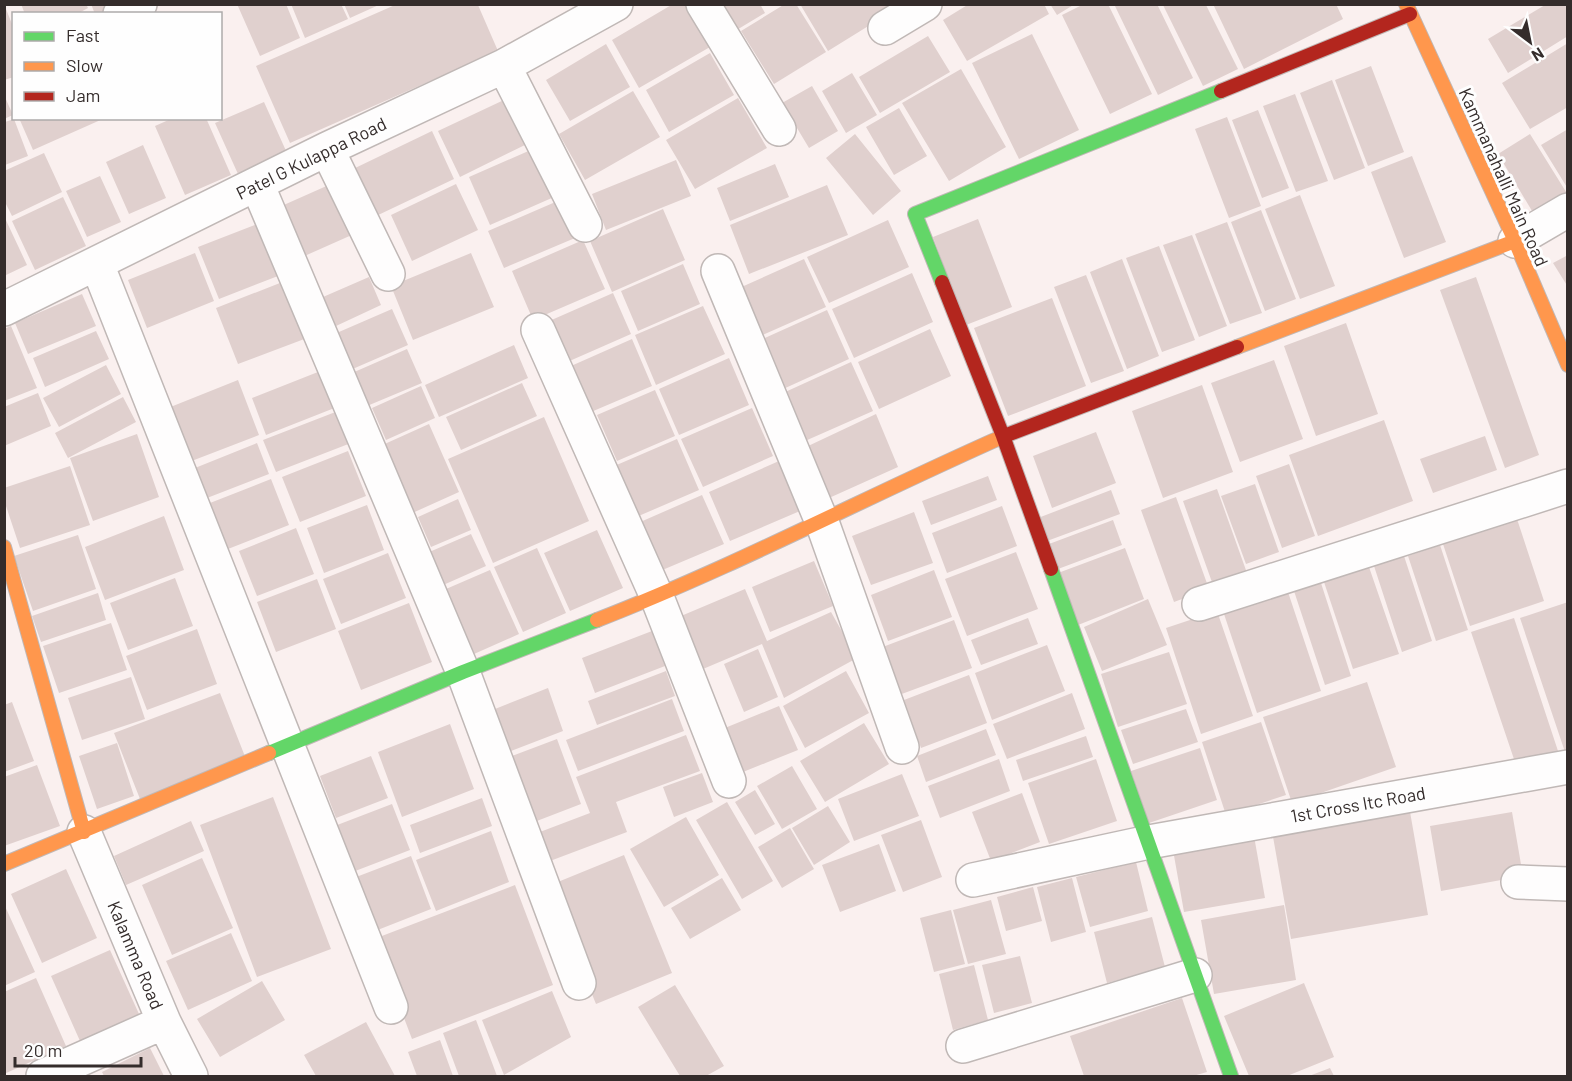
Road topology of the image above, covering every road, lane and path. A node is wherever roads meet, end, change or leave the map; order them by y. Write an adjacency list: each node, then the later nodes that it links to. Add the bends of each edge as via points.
1 (140, 4): 6 (street)
2 (616, 4): 8 (street, Patel G Kulappa Road)
3 (703, 4): 9 (street)
4 (925, 4): 7 (street)
5 (1408, 9): 14 (street, Kammanahalli Main Road); 21 (street, via 915,214)
6 (124, 12)
7 (885, 28)
8 (504, 66): 10 (street, Patel G Kulappa Road); 13 (street)
9 (779, 129)
10 (327, 149): 11 (street, Patel G Kulappa Road); 17 (street)
11 (256, 184): 15 (street, Patel G Kulappa Road); 27 (street)
12 (1568, 210): 14 (street)
13 (585, 225)
14 (1515, 241): 20 (street, Kammanahalli Main Road); 21 (street)
15 (97, 264): 18 (street, Patel G Kulappa Road); 28 (street)
16 (718, 271): 23 (street)
17 (388, 274)
18 (4, 309)
19 (538, 330): 25 (street)
20 (1568, 365)
21 (1003, 436): 23 (street); 33 (street)
22 (1568, 486): 26 (street)
23 (822, 522): 25 (street); 29 (street)
24 (4, 547): 32 (street)
25 (657, 597): 27 (street); 31 (street)
26 (1199, 604)
27 (463, 672): 28 (street); 39 (street)
28 (288, 745): 32 (street); 40 (street)
29 (902, 747)
30 (1568, 767): 33 (street, 1st Cross Itc Road)
31 (729, 781)
32 (84, 832): 34 (street); 41 (street, Kalamma Road)
33 (1149, 842): 35 (street, 1st Cross Itc Road); 38 (street)
34 (4, 864)
35 (973, 880)
36 (1518, 882): 37 (street)
37 (1568, 884)
38 (1195, 975): 42 (street); 45 (street)
39 (579, 982)
40 (391, 1007)
41 (165, 1022): 43 (street); 44 (street, Kalamma Road)
42 (963, 1046)
43 (43, 1077)
44 (191, 1077)
45 (1231, 1077)

